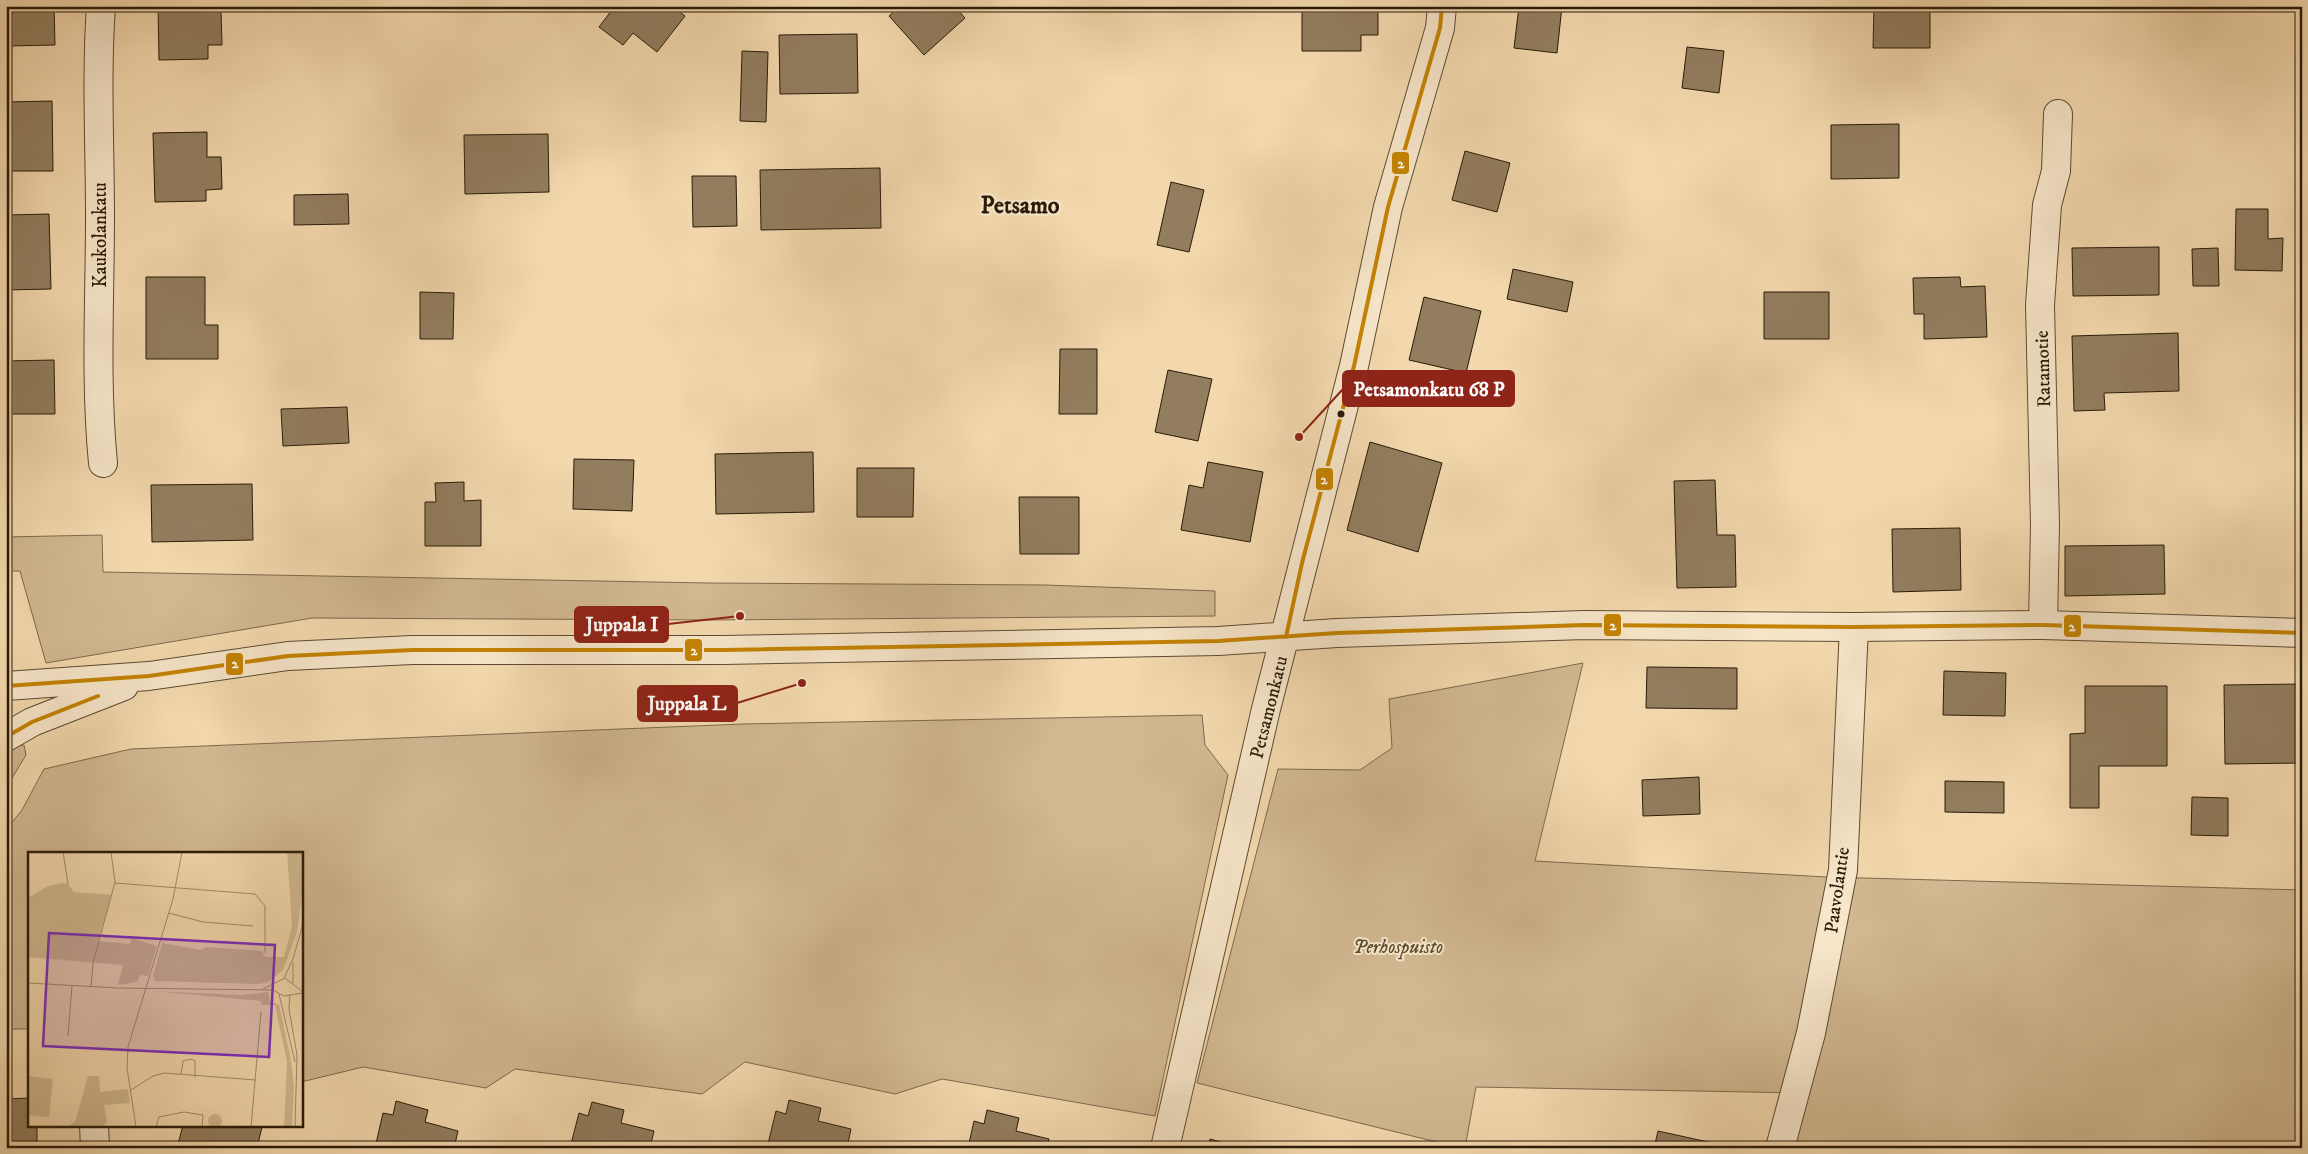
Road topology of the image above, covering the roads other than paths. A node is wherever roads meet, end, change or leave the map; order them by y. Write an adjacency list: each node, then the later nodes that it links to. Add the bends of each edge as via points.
1 (101, 6): 4 (street, Kaukolankatu, via 97,58 99,425)
2 (1442, 6): 8 (street, Petsamonkatu, via 1440,28 1388,207 1354,366)
3 (2058, 114): 5 (street, Ratamotie, via 2056,171 2047,205 2040,305 2045,524)
4 (103, 463)
5 (2042, 625): 6 (street); 7 (street)
6 (1854, 627): 8 (street, via 1584,625); 15 (street, Paavolantie, via 1842,870 1811,1033)
7 (2302, 633)
8 (1286, 637): 9 (street, via 723,650 412,650 288,656); 14 (street, Petsamonkatu)
9 (149, 676): 10 (street); 11 (street, via 32,722)
10 (6, 686)
11 (6, 737)
12 (94, 1126): 13 (street)
13 (94, 1148)
14 (1165, 1148)
15 (1780, 1148)

